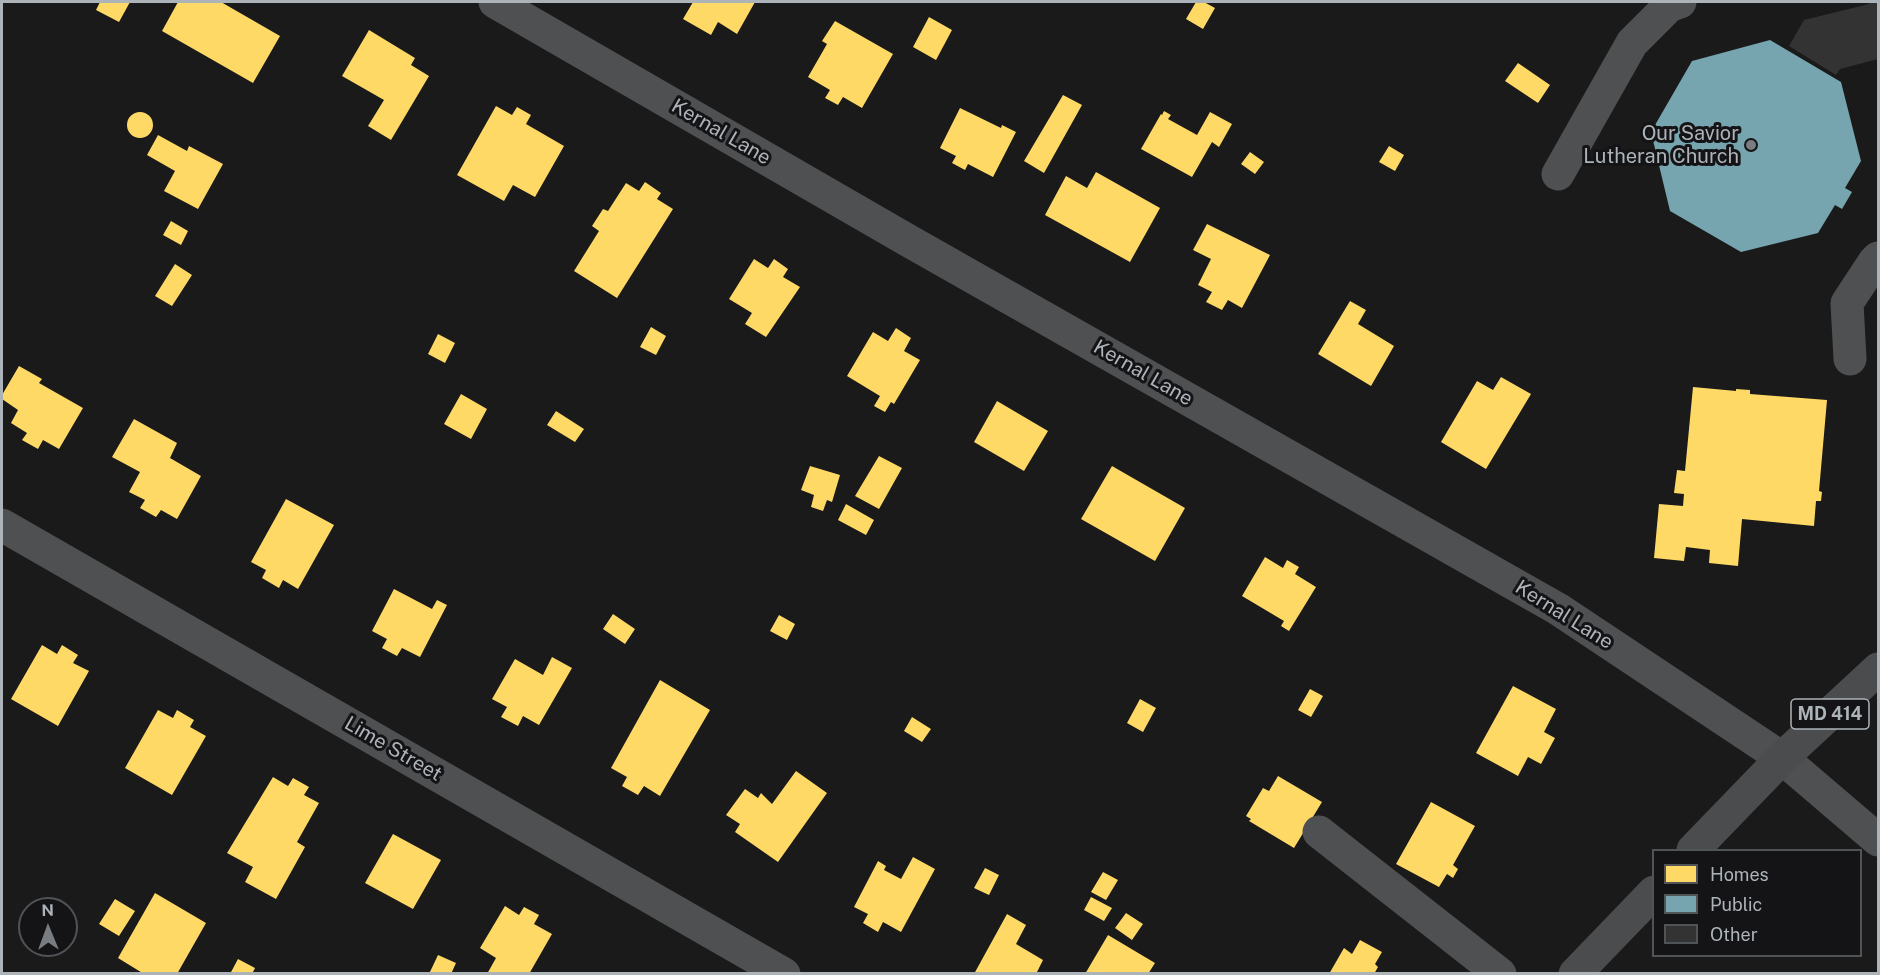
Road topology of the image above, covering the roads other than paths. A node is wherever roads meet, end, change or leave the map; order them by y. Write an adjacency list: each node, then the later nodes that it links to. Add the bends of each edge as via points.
1 (495, 2): 8 (street, Kernal Lane, via 1558,609)
2 (1680, 2): 3 (street, via 1670,6 1632,43)
3 (1558, 174)
4 (1878, 258): 5 (street, via 1847,303)
5 (1850, 359)
6 (2, 525): 13 (street, Lime Street)
7 (1878, 669): 8 (main road, MD 414)
8 (1782, 758): 10 (street, Kernal Lane); 11 (main road, MD 414)
9 (1319, 832): 14 (street)
10 (1878, 840)
11 (1695, 849)
12 (1652, 893): 15 (main road)
13 (784, 974)
14 (1500, 974)
15 (1575, 974)

